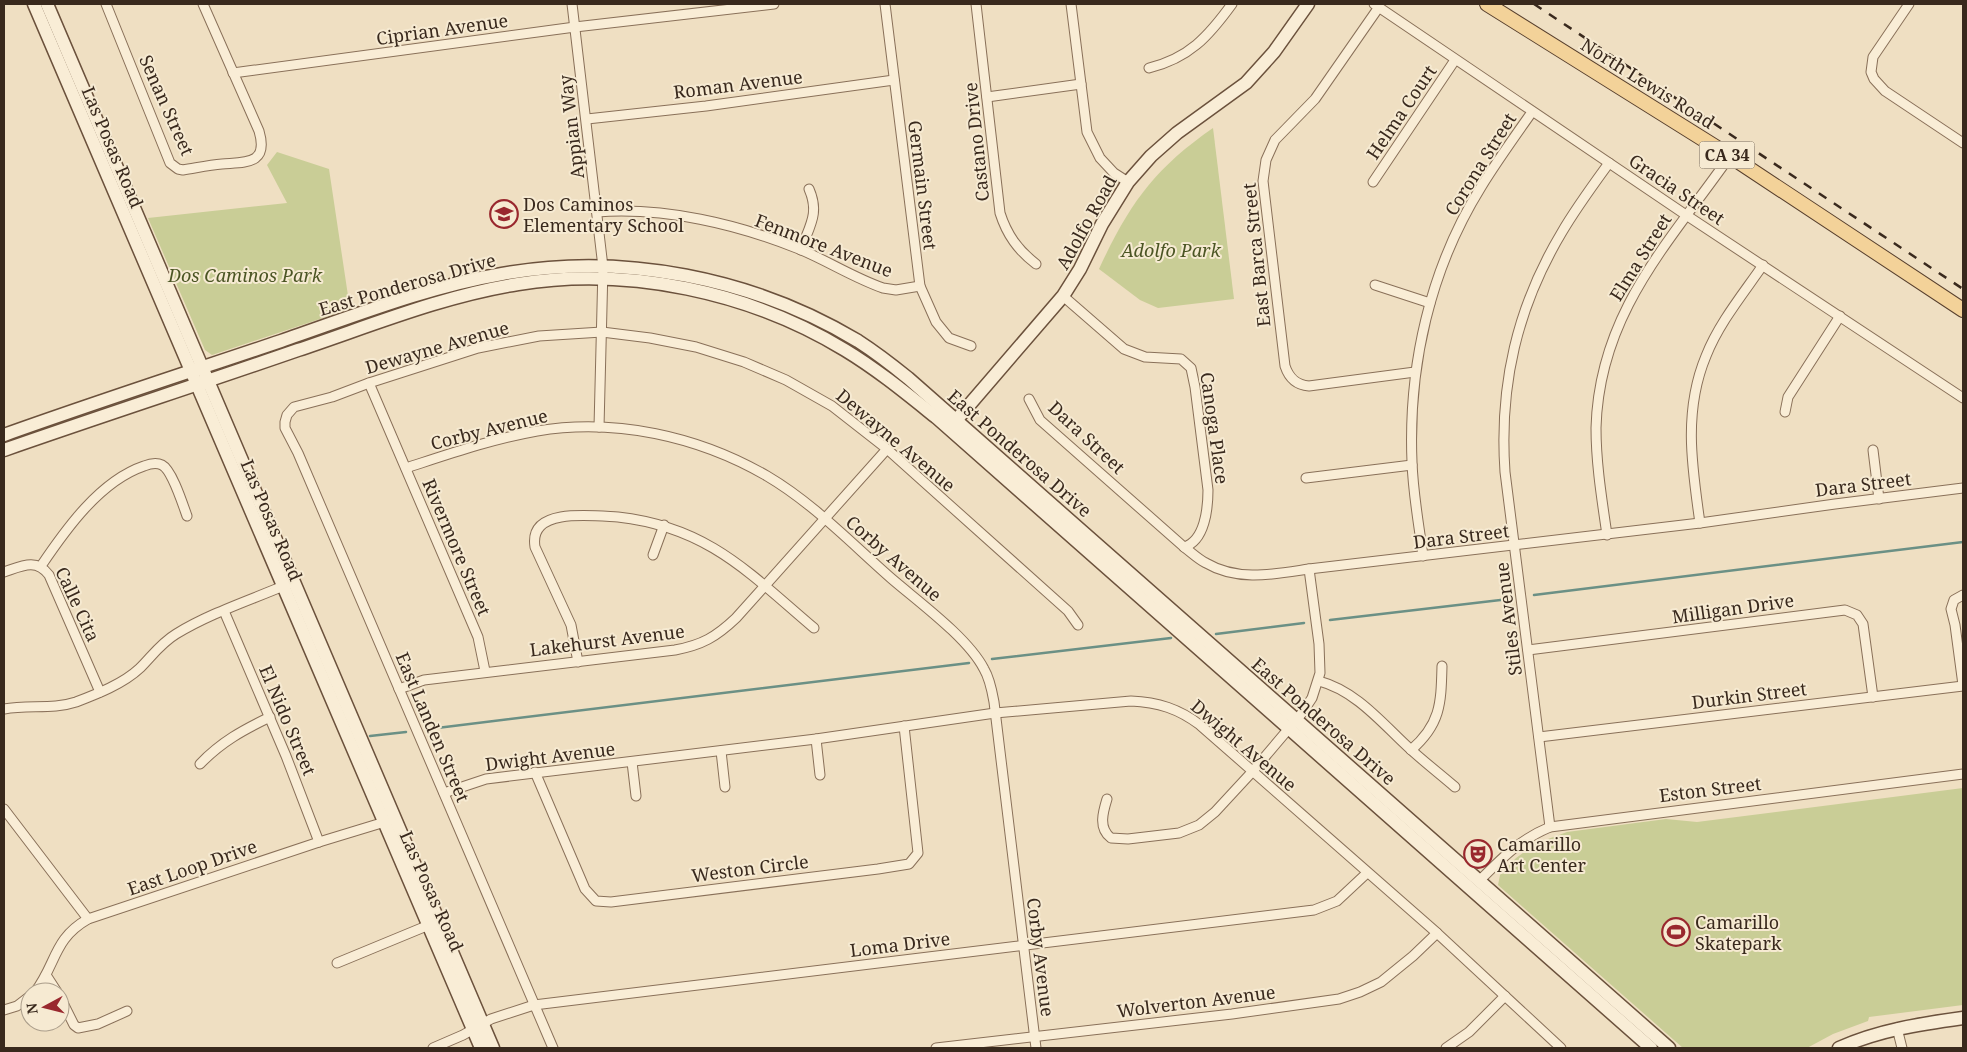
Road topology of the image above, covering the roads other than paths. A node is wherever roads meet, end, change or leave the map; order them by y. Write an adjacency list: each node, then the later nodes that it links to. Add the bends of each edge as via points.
1 (47, 4): 19 (main road, Las Posas Road)
2 (106, 4): 18 (street, Senan Street, via 173,166 183,170 241,164 258,155 261,145 259,131)
3 (204, 4): 18 (street)
4 (572, 4): 15 (street, Appian Way)
5 (774, 4): 15 (street, Ciprian Avenue)
6 (885, 4): 20 (street, Germain Street)
7 (976, 4): 22 (street, Castano Drive)
8 (1071, 4): 21 (street)
9 (1232, 4): 17 (street, via 1190,50 1169,63)
10 (1308, 4): 28 (main road, Adolfo Road, via 1259,70 1232,94 1177,133)
11 (1488, 4): 26 (main road, North Lewis Road / CA 34)
12 (1909, 4): 25 (street, via 1873,57 1871,72 1886,91)
13 (1377, 6): 16 (street, Gracia Street); 48 (street, East Barca Street, via 1315,99 1275,140 1264,167 1264,196 1285,366 1291,379 1309,386)
14 (36, 9): 19 (main road, via 48,18 71,73); 31 (main road, Las Posas Road)
15 (575, 27): 18 (street, Ciprian Avenue); 24 (street, Appian Way)
16 (1455, 60): 23 (street, Gracia Street); 29 (street, Helma Court)
17 (1149, 68)
18 (233, 72)
19 (79, 78): 37 (main road, Las Posas Road)
20 (894, 80): 24 (street, Roman Avenue); 40 (street, Germain Street)
21 (1081, 84): 22 (street); 28 (street, via 1085,123 1093,146 1106,165)
22 (987, 97): 35 (street, Castano Drive, via 998,203 1003,222 1016,246)
23 (1532, 112): 27 (street, Gracia Street); 42 (street, Corona Street, via 1476,195 1454,238)
24 (586, 119): 32 (street, Appian Way)
25 (1963, 143)
26 (1730, 156): 33 (street, Elma Street); 43 (main road, North Lewis Road / CA 34)
27 (1609, 163): 33 (street, Gracia Street); 71 (street, Stiles Avenue, via 1547,258 1515,342 1506,390 1503,444)
28 (1128, 182): 41 (main road, Adolfo Road)
29 (1373, 182)
30 (809, 189): 34 (street, via 814,213)
31 (117, 202): 37 (main road, via 125,201 150,258); 47 (main road, Las Posas Road)
32 (597, 212): 34 (street, Fenmore Avenue, via 637,211 690,218); 38 (street, Appian Way)
33 (1686, 215): 36 (street, Gracia Street); 70 (street, Elma Street, via 1633,294 1614,336 1603,375 1596,444)
34 (801, 250): 40 (street, Fenmore Avenue, via 883,288 896,290)
35 (1036, 264)
36 (1763, 265): 44 (street, Gracia Street); 68 (street, via 1706,356 1693,399 1690,451)
37 (160, 268): 47 (main road, Las Posas Road)
38 (603, 273): 45 (street, Appian Way); 47 (main road, East Ponderosa Drive, via 541,268 472,280); 49 (main road, East Ponderosa Drive, via 478,292); 55 (main road, East Ponderosa Drive, via 694,290 777,316 842,348)
39 (1375, 285): 42 (street)
40 (920, 286): 46 (street, Germain Street, via 936,322 949,338)
41 (1064, 296): 55 (main road, Adolfo Road); 72 (street, Canoga Place, via 1124,349 1145,357 1181,359 1191,368 1208,502 1199,533)
42 (1430, 303): 48 (street, Corona Street)
43 (1963, 310)
44 (1840, 316): 51 (street, Gracia Street); 53 (street, via 1788,397)
45 (602, 332): 50 (street, Dewayne Avenue, via 548,335 501,343); 56 (street, Appian Way); 58 (street, Dewayne Avenue, via 696,347 768,372 832,406)
46 (971, 346)
47 (196, 370): 49 (main road, Las Posas Road); 57 (main road, East Ponderosa Drive)
48 (1416, 372): 61 (street, Corona Street)
49 (202, 383): 59 (main road, East Ponderosa Drive); 78 (main road, Las Posas Road)
50 (369, 383): 54 (street, Dewayne Avenue, via 332,397 300,404 290,410); 62 (street, Rivermore Street)
51 (1963, 398)
52 (1028, 399): 72 (street, Dara Street, via 1040,420)
53 (1785, 412)
54 (286, 418): 90 (street, East Landen Street, via 285,428)
55 (953, 424): 96 (main road, East Ponderosa Drive)
56 (599, 427): 62 (street, Corby Avenue, via 559,428 508,437); 67 (street, Corby Avenue, via 642,431 720,452 768,476)
57 (4, 435)
58 (887, 449): 67 (street, Lakehurst Avenue); 82 (street, Dewayne Avenue, via 1068,611)
59 (4, 450)
60 (1873, 450): 65 (street)
61 (1412, 465): 63 (street); 74 (street, Corona Street)
62 (406, 468): 87 (street, Rivermore Street, via 478,637)
63 (1306, 478)
64 (1963, 488): 65 (street, Dara Street)
65 (1879, 498): 68 (street, Dara Street)
66 (187, 516): 75 (street, via 165,467 150,464 119,478 91,504 72,523)
67 (824, 519): 79 (street, Lakehurst Avenue); 94 (street, Corby Avenue, via 964,643 984,668)
68 (1700, 523): 70 (street, Dara Street)
69 (664, 526): 73 (street); 79 (street, via 720,550); 85 (street, via 629,518 582,516 555,518 538,528 534,535 535,547 571,626)
70 (1607, 535): 71 (street, Dara Street)
71 (1516, 546): 74 (street, Dara Street); 84 (street, Stiles Avenue)
72 (1184, 547): 76 (street, Dara Street, via 1204,563 1244,575 1262,576)
73 (653, 555)
74 (1423, 556): 76 (street, Dara Street)
75 (41, 566): 77 (street, Calle Cita, via 29,564); 91 (street, Calle Cita, via 49,575)
76 (1309, 569): 88 (street, via 1319,644)
77 (4, 572)
78 (287, 585): 81 (street); 114 (main road, Las Posas Road)
79 (765, 586): 83 (street); 85 (street, Lakehurst Avenue, via 723,629 703,643 675,650)
80 (1963, 595): 89 (street, via 1954,600 1951,609)
81 (224, 611): 91 (street, via 175,634 133,674); 95 (street, El Nido Street)
82 (1078, 625)
83 (814, 628)
84 (1528, 650): 92 (street, Milligan Drive, via 1845,610 1857,615 1863,624); 98 (street, Stiles Avenue)
85 (578, 662): 87 (street, Lakehurst Avenue)
86 (1442, 666): 100 (street, via 1436,719 1424,739)
87 (485, 671): 90 (street, Lakehurst Avenue, via 424,680)
88 (1319, 681): 96 (street, via 1312,698); 100 (street, via 1357,699)
89 (1963, 685): 92 (street, Durkin Street)
90 (400, 690): 110 (street, East Landen Street)
91 (100, 692): 93 (street, via 67,704)
92 (1873, 696): 98 (street, Durkin Street)
93 (4, 709)
94 (995, 713): 97 (street, Dwight Avenue); 105 (street, Dwight Avenue, via 1131,701 1153,703 1189,717); 122 (street, Corby Avenue)
95 (270, 717): 103 (street, via 233,735); 116 (street, El Nido Street)
96 (1292, 725): 105 (street); 118 (main road, East Ponderosa Drive)
97 (904, 726): 99 (street, Dwight Avenue); 104 (street, Weston Circle, via 918,853 909,864 878,869 611,902 596,901 586,889)
98 (1538, 737): 115 (street, Stiles Avenue)
99 (816, 739): 101 (street, Dwight Avenue); 107 (street)
100 (1411, 750): 109 (street)
101 (721, 751): 102 (street, Dwight Avenue); 108 (street)
102 (632, 762): 104 (street, Dwight Avenue); 111 (street, Dwight Avenue)
103 (200, 764)
104 (535, 772): 110 (street, Dwight Avenue, via 479,780)
105 (1252, 772): 112 (street, via 1204,821 1179,833 1111,838 1102,822); 117 (street, Dwight Avenue)
106 (1963, 774): 115 (street, Eston Street)
107 (820, 775)
108 (725, 787)
109 (1455, 788)
110 (444, 793): 129 (street, East Landen Street)
111 (636, 796)
112 (1107, 799)
113 (4, 808): 119 (street)
114 (389, 820): 116 (street, East Loop Drive); 120 (main road, Las Posas Road); 134 (main road, Las Posas Road)
115 (1550, 827): 118 (street, Eston Street, via 1521,841)
116 (319, 842): 119 (street, East Loop Drive)
117 (1367, 873): 121 (street, Dwight Avenue); 122 (street, Loma Drive, via 1337,901 1314,910)
118 (1475, 886): 146 (main road, East Ponderosa Drive); 147 (main road, East Ponderosa Drive)
119 (88, 919): 124 (street, East Loop Drive, via 63,939)
120 (429, 925): 123 (street); 134 (main road, Las Posas Road)
121 (1437, 932): 127 (street, Dwight Avenue); 136 (street, Wolverton Avenue, via 1381,982 1339,999)
122 (1024, 946): 129 (street, Loma Drive); 136 (street, Corby Avenue)
123 (337, 963)
124 (46, 975): 125 (street, East Loop Drive); 126 (street)
125 (41, 982)
126 (51, 982)
127 (1505, 996): 144 (street, via 1468,1032); 145 (street, Dwight Avenue)
128 (20, 1004): 130 (street)
129 (534, 1005): 134 (street, Loma Drive, via 504,1014); 141 (street, East Landen Street)
130 (4, 1010)
131 (127, 1011): 132 (street, via 92,1026 78,1028)
132 (70, 1017)
133 (1963, 1018): 135 (main road)
134 (478, 1027): 138 (street, Loma Drive); 139 (main road, Las Posas Road); 140 (main road, Las Posas Road)
135 (1897, 1028): 137 (main road); 148 (street)
136 (1035, 1036): 142 (street, Wolverton Avenue); 143 (street, Corby Avenue)
137 (1845, 1047)
138 (433, 1048)
139 (481, 1048)
140 (493, 1048)
141 (553, 1048)
142 (936, 1048)
143 (1036, 1048)
144 (1446, 1048)
145 (1562, 1048)
146 (1651, 1048)
147 (1669, 1048)
148 (1902, 1048)

